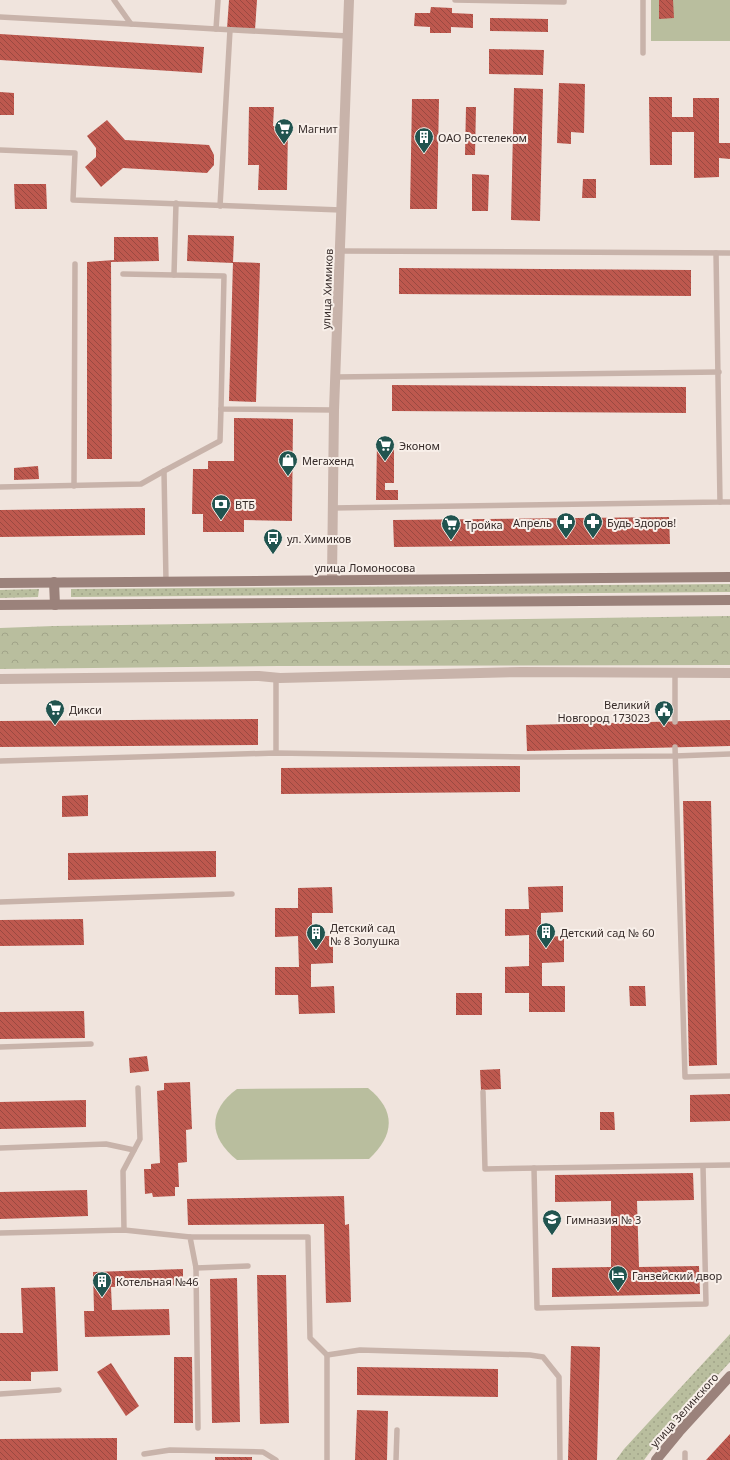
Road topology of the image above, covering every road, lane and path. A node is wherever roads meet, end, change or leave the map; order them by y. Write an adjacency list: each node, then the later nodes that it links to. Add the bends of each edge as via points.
1 (114, 0): 8 (lane)
2 (218, 0): 9 (lane)
3 (349, 0): 11 (street, улица Химиков)
4 (455, 0): 5 (lane)
5 (564, 0)
6 (643, 0): 12 (lane)
7 (0, 17): 8 (lane)
8 (131, 24): 9 (lane)
9 (216, 29): 10 (lane)
10 (230, 30): 11 (lane); 15 (lane)
11 (348, 36): 16 (street, улица Химиков)
12 (643, 53)
13 (0, 150): 14 (lane, via 75,153 73,200)
14 (176, 204): 15 (lane); 22 (lane)
15 (220, 206): 16 (lane)
16 (342, 210): 17 (street, улица Химиков)
17 (340, 250): 18 (lane); 24 (street, улица Химиков)
18 (716, 253): 19 (lane); 23 (lane)
19 (730, 253)
20 (75, 264): 28 (lane)
21 (123, 274): 22 (lane)
22 (174, 275): 25 (lane, via 224,276)
23 (719, 372): 24 (lane); 30 (lane)
24 (336, 377): 26 (street, улица Химиков)
25 (221, 409): 26 (lane); 27 (lane, via 220,441)
26 (334, 410): 32 (street, улица Химиков)
27 (164, 471): 28 (lane, via 141,484); 35 (lane)
28 (74, 486): 29 (lane)
29 (0, 487)
30 (720, 502): 31 (lane); 32 (lane)
31 (730, 502)
32 (332, 508): 34 (street, улица Химиков)
33 (730, 577): 34 (main road, улица Ломоносова)
34 (332, 579): 35 (main road, улица Ломоносова)
35 (166, 581): 37 (main road, улица Ломоносова)
36 (0, 582): 37 (main road, улица Ломоносова)
37 (54, 582): 40 (main road)
38 (730, 600): 40 (main road)
39 (0, 605): 40 (main road)
40 (54, 605)
41 (675, 673): 42 (street); 43 (street, via 521,672); 45 (lane)
42 (730, 673)
43 (276, 678): 44 (street, via 259,676); 47 (lane)
44 (0, 679)
45 (675, 722)
46 (675, 748): 49 (lane)
47 (276, 753): 49 (lane, via 526,757); 50 (lane)
48 (730, 754): 49 (lane)
49 (675, 756): 55 (lane, via 685,1077)
50 (0, 761)
51 (232, 894): 52 (lane)
52 (0, 902)
53 (91, 1044): 54 (lane)
54 (0, 1047)
55 (730, 1076)
56 (138, 1088): 59 (lane, via 140,1139)
57 (483, 1092): 62 (lane, via 485,1169)
58 (0, 1148): 59 (lane, via 106,1144)
59 (134, 1150): 63 (lane, via 123,1171)
60 (730, 1165): 61 (lane)
61 (703, 1166): 62 (lane); 62 (lane, via 706,1304 536,1308)
62 (534, 1168)
63 (124, 1230): 64 (lane); 65 (lane)
64 (0, 1233)
65 (190, 1237): 67 (lane); 68 (lane, via 308,1237 310,1338)
66 (248, 1266): 67 (lane)
67 (196, 1268): 72 (lane)
68 (327, 1356): 77 (lane); 79 (lane, via 360,1350 544,1357 559,1377)
69 (730, 1376): 80 (main road, улица Зелинского)
70 (59, 1390): 71 (lane)
71 (0, 1394)
72 (198, 1428)
73 (398, 1430): 78 (lane)
74 (685, 1453): 81 (lane)
75 (144, 1454): 76 (lane, via 170,1450 263,1452)
76 (276, 1460)
77 (327, 1460)
78 (396, 1460)
79 (560, 1460)
80 (656, 1460)
81 (685, 1460)

